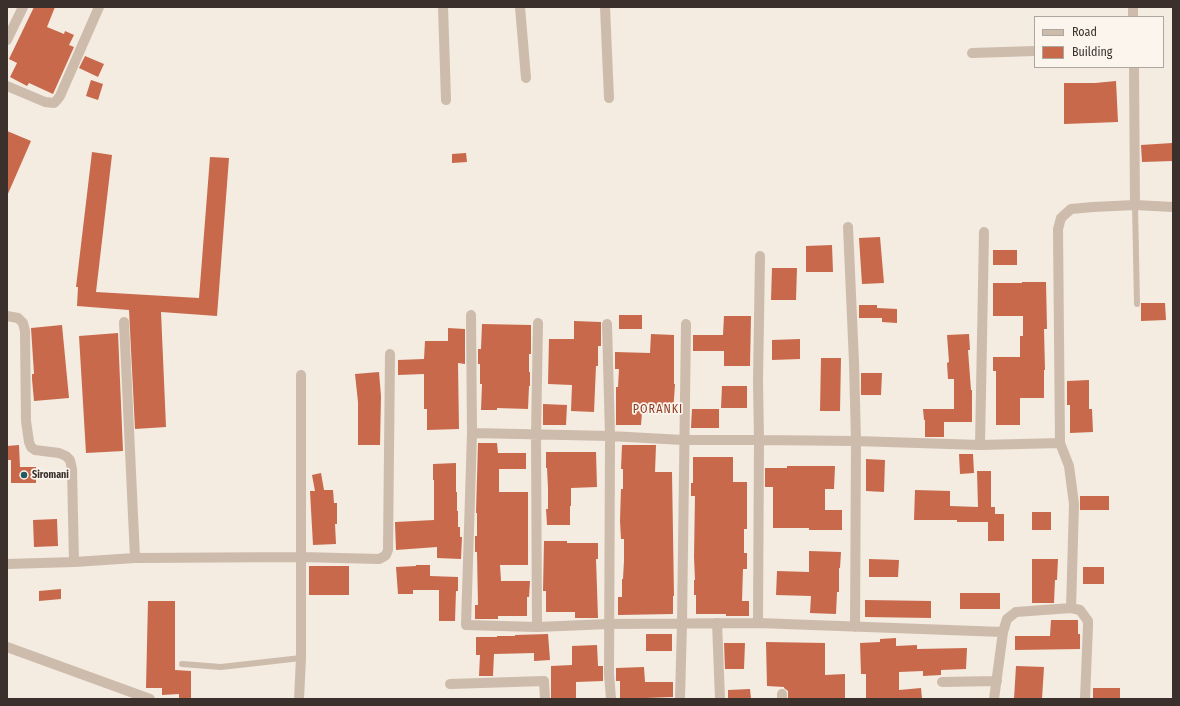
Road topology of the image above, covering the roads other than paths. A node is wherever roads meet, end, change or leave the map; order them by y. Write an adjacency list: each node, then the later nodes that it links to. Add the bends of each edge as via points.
1 (23, 7): 6 (street)
2 (99, 7): 11 (street, via 60,96 54,103 45,102)
3 (443, 7): 13 (street)
4 (520, 7): 10 (street)
5 (605, 7): 12 (street)
6 (7, 40)
7 (1034, 51): 8 (street)
8 (972, 53)
9 (1134, 68): 14 (street)
10 (526, 78)
11 (7, 86)
12 (609, 98)
13 (446, 100)
14 (1135, 205): 15 (street); 19 (lane); 34 (street, via 1071,209 1062,218 1058,229)
15 (1173, 207)
16 (848, 227): 33 (street)
17 (984, 232): 35 (street)
18 (760, 256): 32 (street)
19 (1137, 304)
20 (472, 315): 28 (street)
21 (7, 316): 38 (street, via 18,318 25,331 28,442 35,450 59,453 70,460)
22 (124, 322): 37 (street)
23 (538, 323): 29 (street)
24 (607, 324): 30 (street)
25 (686, 324): 31 (street)
26 (390, 354): 36 (street, via 386,555 379,559)
27 (300, 375): 36 (street)
28 (472, 433): 29 (street); 45 (street, via 466,625)
29 (536, 435): 30 (street); 45 (street)
30 (610, 436): 31 (street); 44 (street)
31 (683, 440): 32 (street); 41 (street)
32 (759, 440): 33 (street); 43 (street)
33 (856, 441): 35 (street); 46 (street)
34 (1060, 443): 35 (street); 40 (street, via 1069,466 1074,504)
35 (980, 445)
36 (301, 557): 37 (street); 49 (street)
37 (135, 558): 38 (street)
38 (74, 562): 39 (street)
39 (7, 564)
40 (1071, 608): 47 (street, via 1016,612 1007,619); 61 (street, via 1080,610 1088,621)
41 (682, 623): 42 (street); 44 (street); 58 (street)
42 (717, 623): 43 (street); 59 (street)
43 (758, 623): 46 (street)
44 (609, 624): 45 (street); 57 (street)
45 (537, 627)
46 (855, 627): 47 (street)
47 (1003, 632): 51 (street)
48 (7, 647): 54 (street)
49 (301, 658): 50 (lane, via 221,666); 55 (street)
50 (182, 664)
51 (997, 681): 52 (street); 60 (street)
52 (942, 682)
53 (450, 684): 56 (street, via 544,681)
54 (150, 699)
55 (299, 699)
56 (545, 699)
57 (611, 699)
58 (680, 699)
59 (720, 699)
60 (994, 699)
61 (1085, 699)

